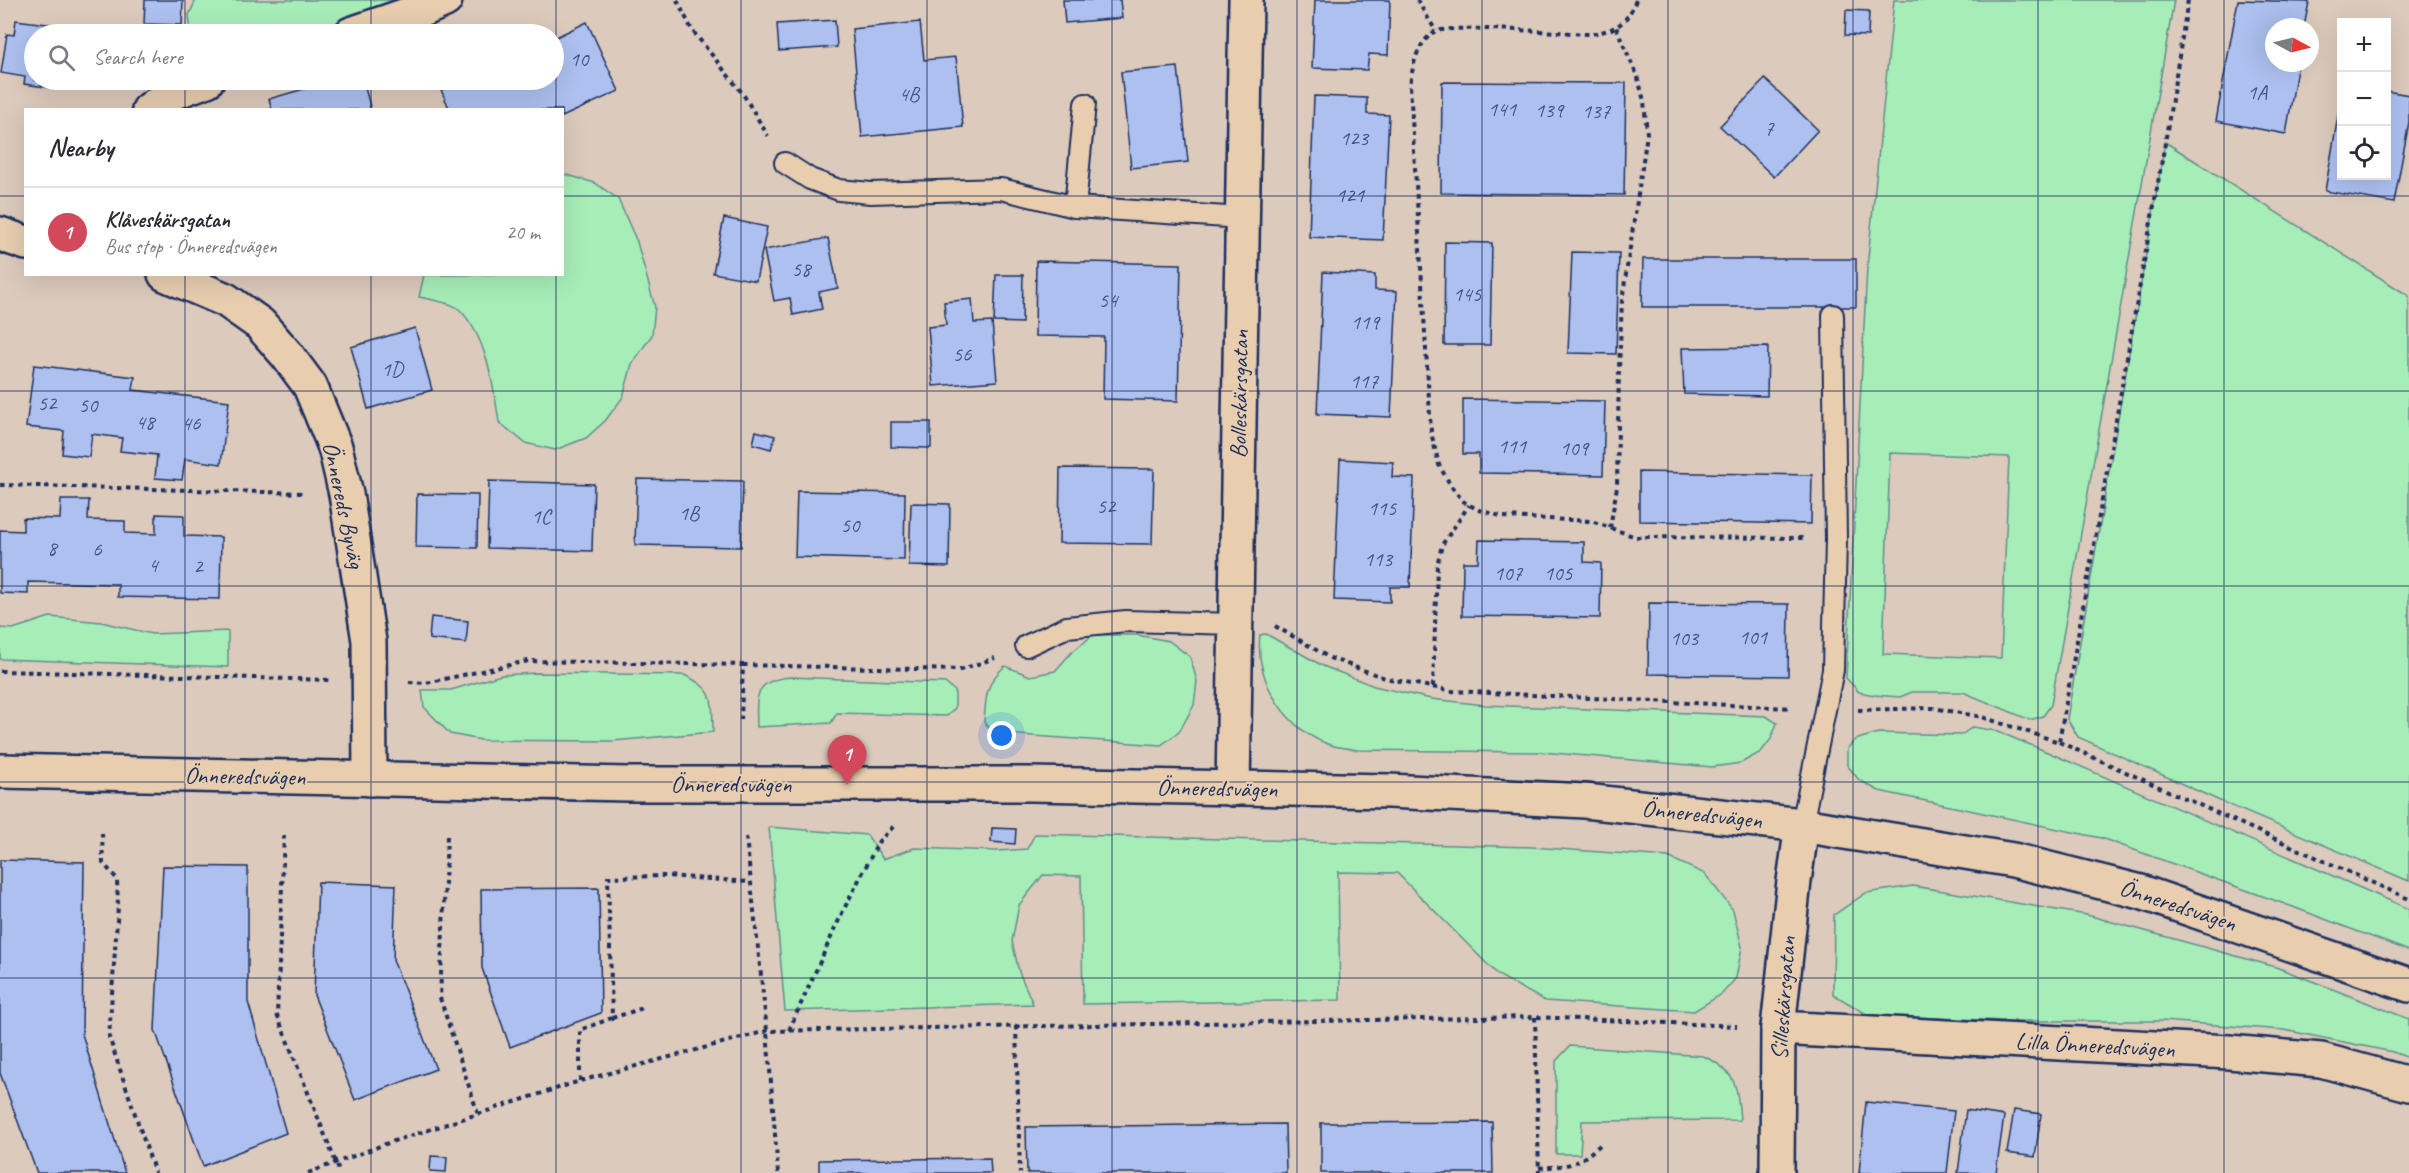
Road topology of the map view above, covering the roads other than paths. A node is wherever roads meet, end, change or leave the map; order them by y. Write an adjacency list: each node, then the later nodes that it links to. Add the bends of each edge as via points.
1 (445, 0): 3 (street)
2 (1246, 0): 9 (street, Bolleskärsgatan)
3 (381, 24)
4 (180, 90): 6 (street)
5 (1084, 104): 8 (lane)
6 (152, 108)
7 (785, 163): 8 (lane, via 810,180 839,190 912,194 1000,189)
8 (1075, 207): 9 (lane)
9 (1242, 218): 14 (street, Bolleskärsgatan)
10 (0, 234): 11 (street)
11 (24, 242)
12 (170, 276): 17 (street, Önnereds Byväg, via 226,300 260,324 310,386 335,447 369,641)
13 (1833, 315): 19 (lane, via 1833,670)
14 (1235, 624): 15 (lane, via 1090,624 1067,627); 18 (street, Bolleskärsgatan)
15 (1026, 646)
16 (0, 771): 17 (street, Önneredsvägen)
17 (370, 778): 18 (street, Önneredsvägen)
18 (1233, 789): 19 (street, Önneredsvägen, via 1498,795)
19 (1802, 825): 20 (street, Önneredsvägen, via 2013,860 2103,882); 21 (street, Silleskärsgatan)
20 (2409, 985)
21 (1778, 1028): 22 (street, Lilla Önneredsvägen, via 2320,1060); 23 (street, Silleskärsgatan)
22 (2409, 1084)
23 (1777, 1173)

